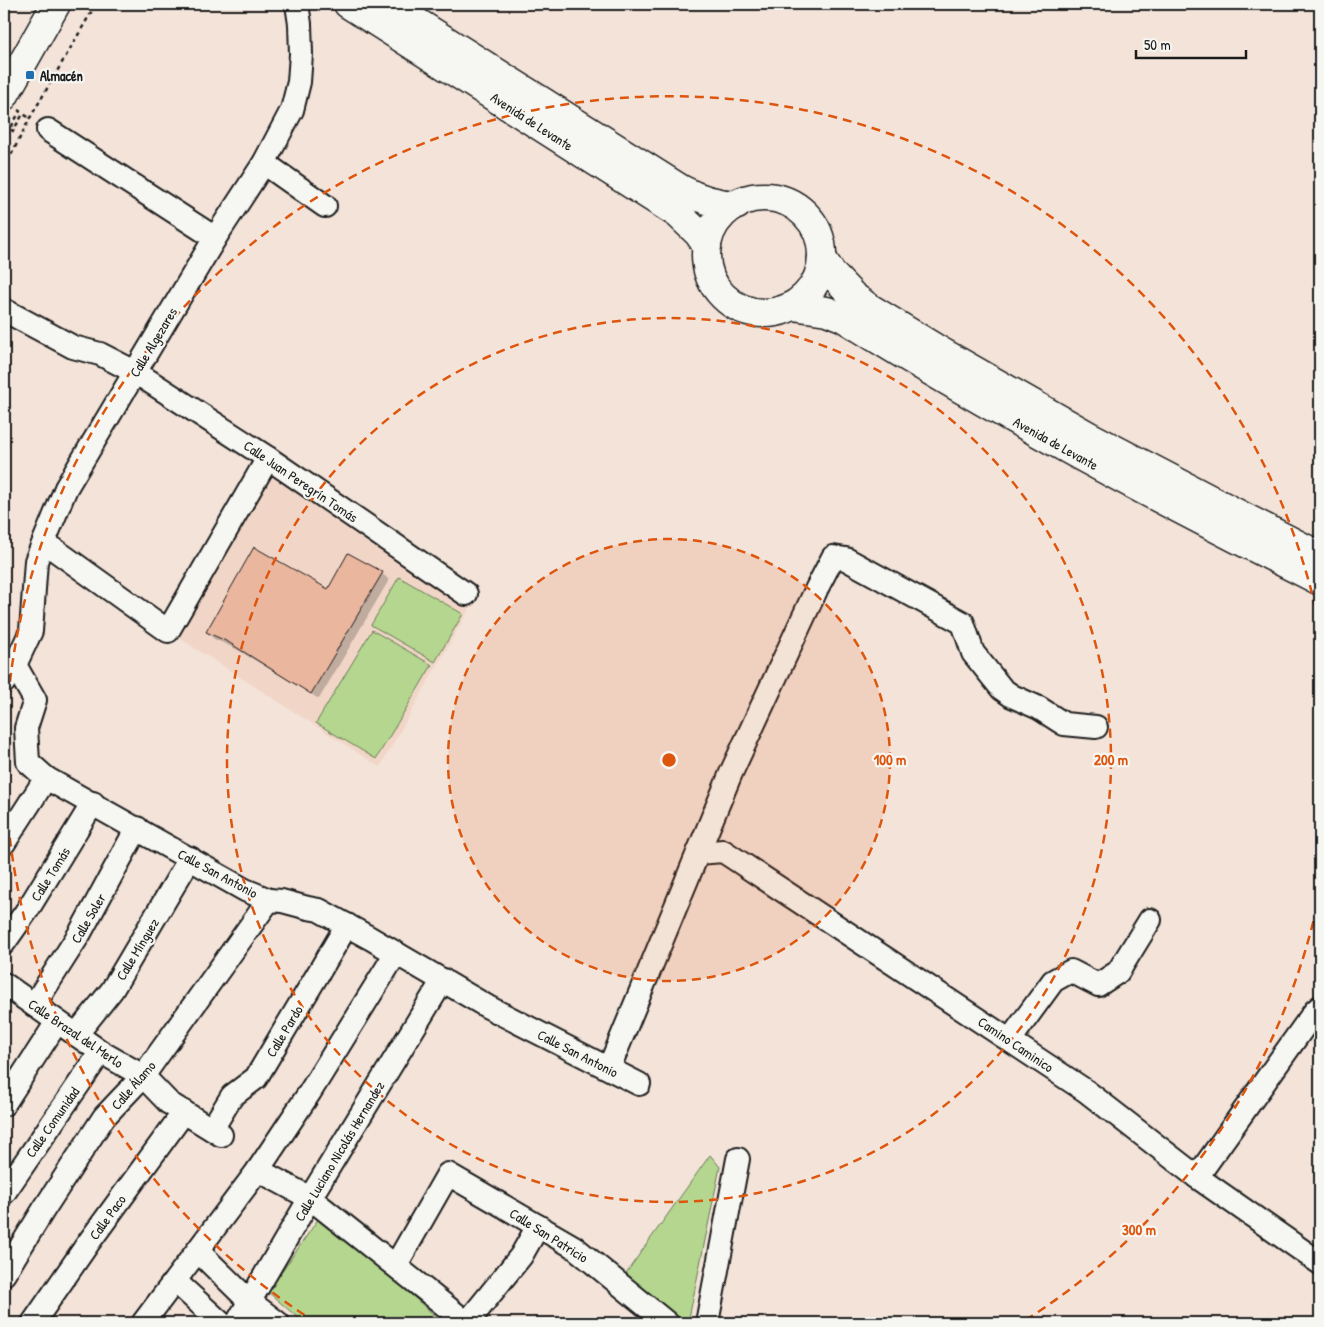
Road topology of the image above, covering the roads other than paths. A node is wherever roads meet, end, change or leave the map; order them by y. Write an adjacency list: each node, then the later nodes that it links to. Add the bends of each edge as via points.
1 (297, 4): 7 (street, Calle Algezares, via 301,39 299,82 292,110)
2 (348, 4): 11 (main road, Avenida de Levante, via 678,214)
3 (388, 4): 8 (main road, Avenida de Levante, via 691,195)
4 (56, 5): 5 (main road)
5 (9, 102)
6 (39, 124): 10 (street)
7 (264, 163): 9 (street); 10 (street, Calle Algezares)
8 (737, 205): 11 (main road, via 714,226); 12 (main road, via 766,198 795,206 816,228)
9 (325, 206)
10 (215, 238): 15 (street, Calle Algezares)
11 (707, 246): 13 (main road, via 711,278 732,303 762,313)
12 (822, 258): 13 (main road, via 811,290); 18 (main road, Avenida de Levante, via 853,296 940,351 1089,436)
13 (793, 306): 19 (main road, Avenida de Levante, via 827,311 842,317 1077,456)
14 (4, 310): 15 (street, Calle Juan Peregrín Tomás, via 73,347 100,354)
15 (135, 372): 16 (street, Calle Juan Peregrín Tomás); 17 (street, Calle Algezares, via 66,488)
16 (268, 458): 17 (street, via 168,631); 20 (street, Calle Juan Peregrín Tomás)
17 (44, 542): 21 (street, Calle Algezares, via 36,562 31,631)
18 (1320, 556)
19 (1320, 581)
20 (466, 594)
21 (9, 674): 23 (street, Calle San Antonio, via 35,700 26,728 28,762)
22 (1096, 727): 27 (street, via 1064,724 1012,696 1002,689 973,653 963,623 846,559 833,557 731,773)
23 (46, 778): 24 (street, Calle San Antonio); 26 (street)
24 (93, 803): 25 (street, Calle San Antonio); 32 (street, Calle Tomás)
25 (137, 828): 28 (street, Calle San Antonio); 36 (street, Calle Soler, via 80,933)
26 (4, 843)
27 (698, 854): 40 (street, Camino Caminico, via 723,851); 42 (street)
28 (190, 858): 29 (street, Calle San Antonio); 39 (street, Calle Mínguez, via 112,990)
29 (269, 900): 31 (street, Calle San Antonio, via 319,910); 43 (street, Calle Álamo)
30 (1150, 920): 40 (street, via 1118,972 1098,985 1071,972 1053,981)
31 (347, 925): 33 (street, Calle San Antonio); 47 (street, Calle Pardo, via 256,1078 232,1096)
32 (4, 942)
33 (396, 953): 34 (street, Calle San Antonio); 49 (street)
34 (443, 980): 42 (street, Calle San Antonio, via 488,1007); 52 (street, Calle Luciano Nicolás Hernandez)
35 (4, 984): 36 (street, Calle Brazal del Merlo)
36 (34, 1005): 38 (street, Calle Brazal del Merlo)
37 (1320, 1007): 50 (street)
38 (57, 1022): 39 (street, Calle Brazal del Merlo); 45 (street)
39 (76, 1034): 41 (street, Calle Brazal del Merlo)
40 (1010, 1040): 50 (street, Camino Caminico, via 1086,1091)
41 (101, 1052): 43 (street, Calle Brazal del Merlo); 51 (street, Calle Comunidad)
42 (609, 1068): 44 (street, Calle San Antonio)
43 (143, 1076): 46 (street, Calle Brazal del Merlo); 57 (street, Calle Álamo, via 104,1117)
44 (639, 1084)
45 (4, 1104)
46 (184, 1112): 47 (street, Calle Brazal del Merlo); 60 (street, Calle Paco)
47 (217, 1132)
48 (738, 1159): 67 (street)
49 (258, 1170): 52 (street); 54 (street)
50 (1198, 1177): 55 (street, Camino Caminico)
51 (4, 1193)
52 (310, 1198): 56 (street); 59 (street, Calle Luciano Nicolás Hernandez)
53 (538, 1226): 56 (street, Calle San Patricio, via 448,1174); 65 (street, via 521,1256); 66 (street, Calle San Patricio, via 574,1247)
54 (198, 1251): 58 (street); 59 (street)
55 (1320, 1263)
56 (396, 1265): 65 (street)
57 (4, 1274)
58 (175, 1281): 61 (street); 62 (street)
59 (249, 1301): 63 (street, Calle Luciano Nicolás Hernandez); 64 (street)
60 (34, 1323)
61 (143, 1323)
62 (221, 1323)
63 (237, 1323)
64 (278, 1323)
65 (467, 1323)
66 (667, 1323)
67 (707, 1323)

